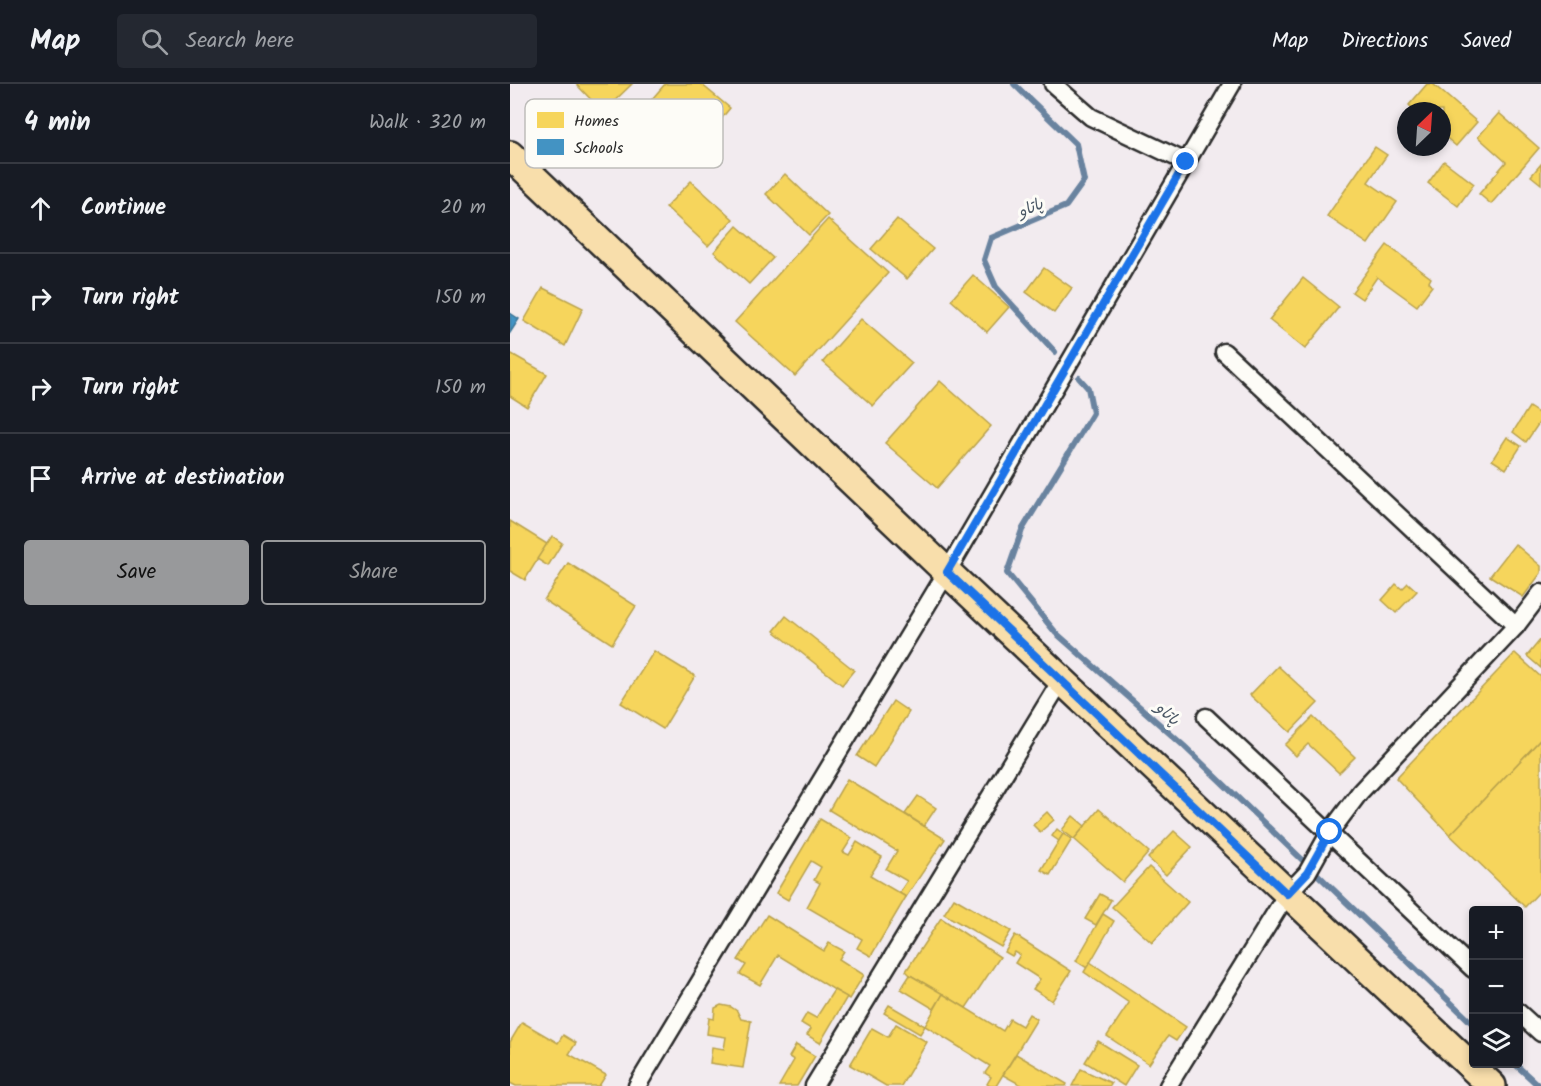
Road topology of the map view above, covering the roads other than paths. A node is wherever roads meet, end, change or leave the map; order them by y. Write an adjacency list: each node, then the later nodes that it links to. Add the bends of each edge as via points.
1 (1053, 84): 4 (street, via 1091,117)
2 (1232, 84): 4 (street)
3 (510, 155): 6 (main road)
4 (1186, 162): 6 (street)
5 (1224, 352): 9 (street)
6 (947, 572): 10 (main road); 17 (street)
7 (1541, 593): 8 (street)
8 (1535, 615): 9 (street)
9 (1516, 626): 12 (street, via 1360,792)
10 (1062, 679): 13 (main road); 18 (street)
11 (1206, 717): 12 (street)
12 (1330, 832): 13 (street, via 1307,873); 14 (street)
13 (1287, 894): 19 (street); 20 (main road)
14 (1469, 965)
15 (1520, 1014): 16 (street)
16 (1541, 1033)
17 (637, 1086)
18 (814, 1086)
19 (1168, 1086)
20 (1492, 1086)

